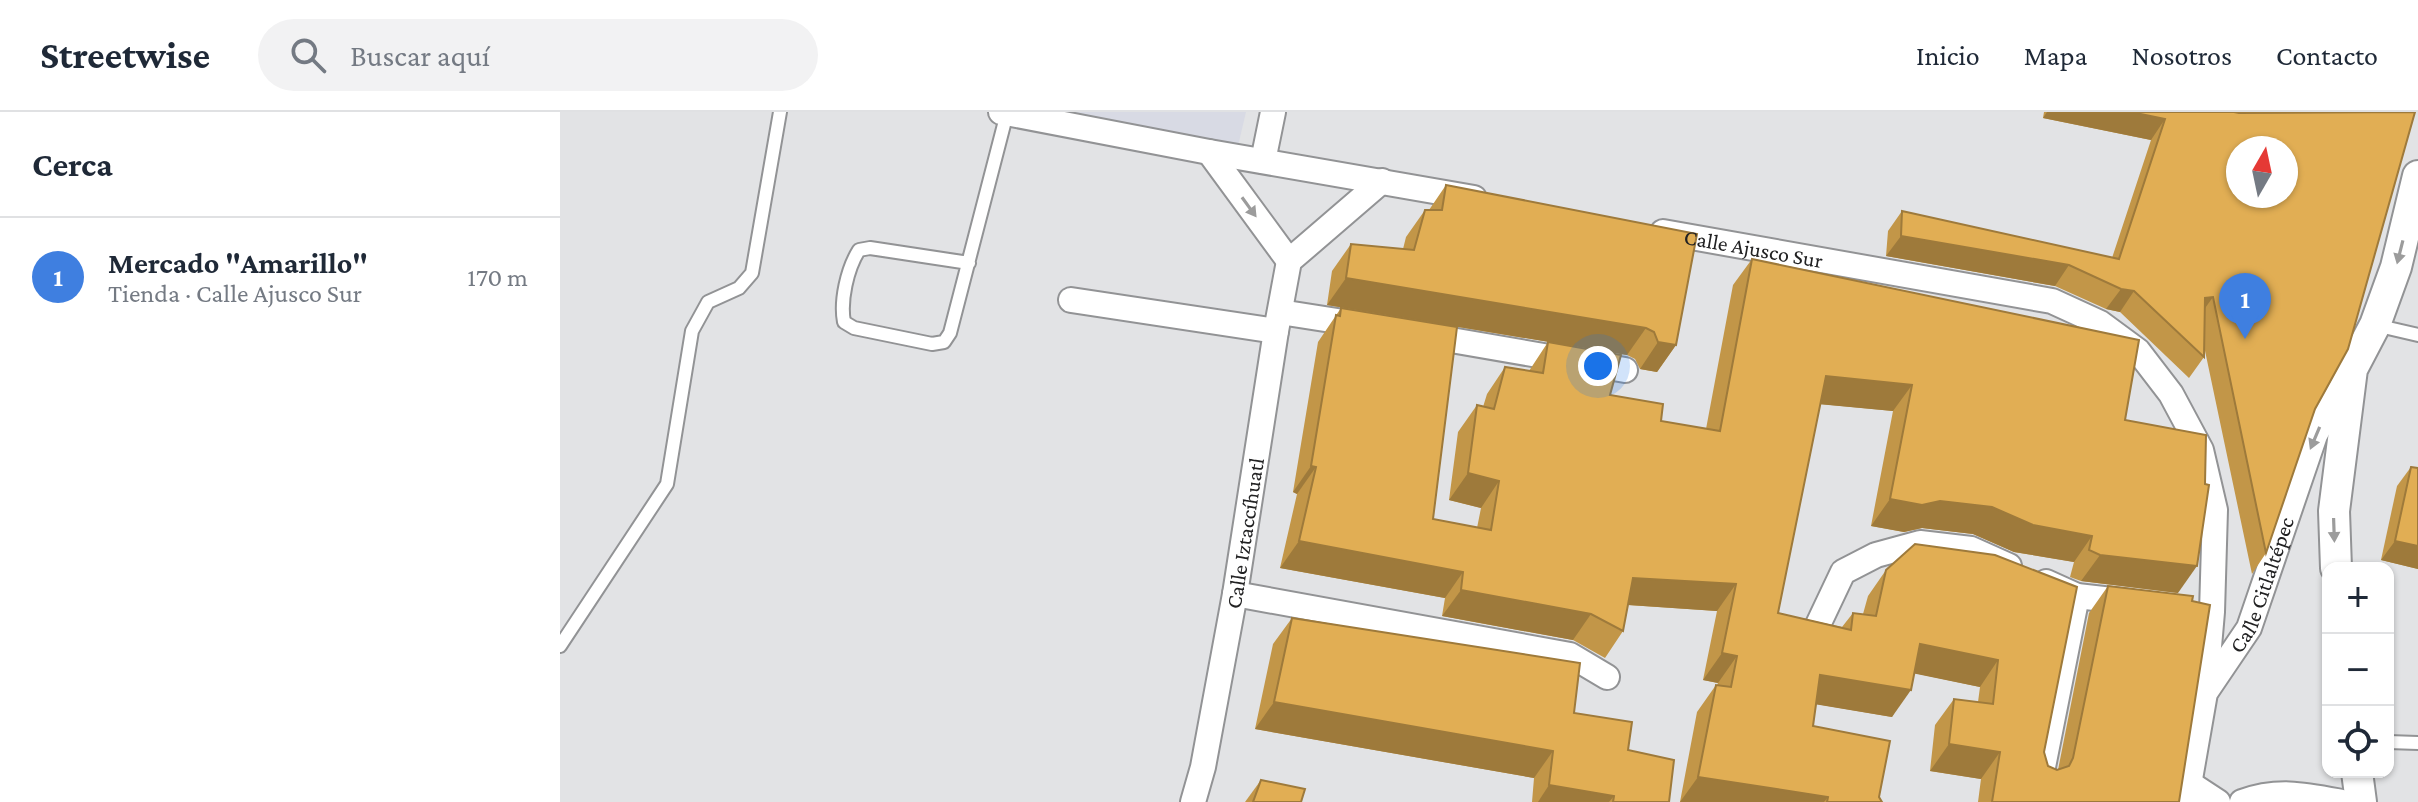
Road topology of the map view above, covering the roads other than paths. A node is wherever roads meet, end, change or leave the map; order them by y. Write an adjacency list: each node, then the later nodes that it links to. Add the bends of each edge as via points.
1 (780, 112): 27 (lane, via 752,273 739,288 708,302 692,331 667,484)
2 (1273, 112): 5 (street)
3 (1004, 113): 4 (street); 11 (lane)
4 (1209, 152): 5 (street); 10 (street, one-way to 10)
5 (1263, 161): 7 (street)
6 (2418, 176): 14 (street, one-way to 14, via 2396,267)
7 (1382, 181): 8 (street); 10 (street)
8 (1491, 201)
9 (1647, 229): 25 (street, Calle Ajusco Sur, via 2052,301 2100,323 2138,351 2171,394 2201,450 2215,510)
10 (1289, 261): 13 (street, Calle Iztaccíhuatl)
11 (969, 263): 11 (lane, via 944,342 932,344 844,322 841,310 859,250)
12 (1071, 300): 13 (street)
13 (1278, 321): 16 (street); 21 (street, Calle Iztaccíhuatl)
14 (2375, 325): 15 (lane); 17 (street)
15 (2418, 335)
16 (1455, 341): 18 (street); 19 (street)
17 (2352, 369): 20 (street, one-way to 20, via 2334,511); 29 (street, Calle Citlaltépec, one-way to 29, via 2315,435 2249,628)
18 (1451, 370)
19 (1625, 370)
20 (2336, 562)
21 (1235, 594): 28 (street, via 1570,655); 35 (street, Calle Iztaccíhuatl)
22 (2077, 596): 23 (street); 26 (street, via 1971,549 1920,543 1876,555 1843,572); 33 (street)
23 (2152, 605)
24 (2182, 609): 25 (street)
25 (2212, 612): 29 (street, Calle Ajusco Sur)
26 (1816, 629)
27 (560, 646)
28 (1607, 677)
29 (2205, 693): 34 (street, Calle Citlaltépec)
30 (2394, 742): 31 (lane)
31 (2418, 743)
32 (2358, 778): 39 (street)
33 (2040, 782)
34 (2188, 793): 36 (street)
35 (1193, 802)
36 (2218, 802)
37 (2242, 802): 38 (street, via 2265,793)
38 (2342, 802)
39 (2361, 802)

